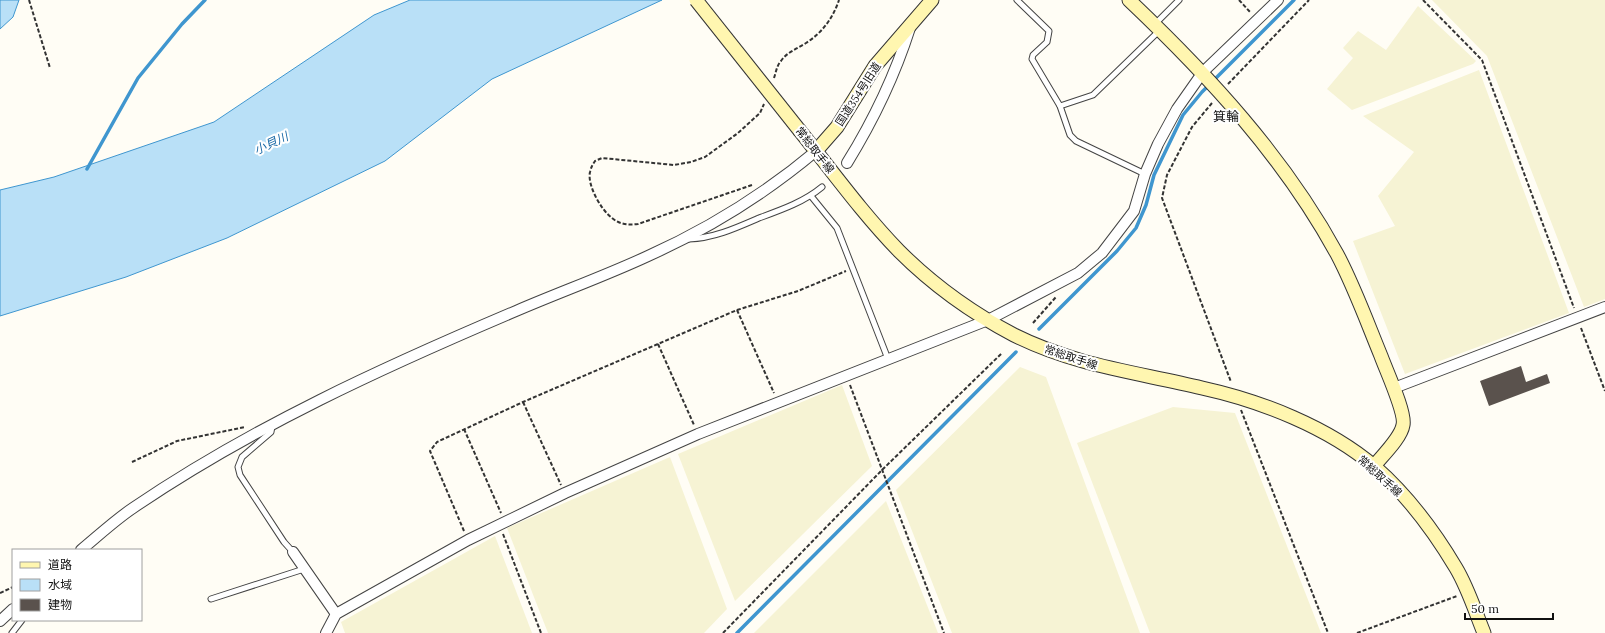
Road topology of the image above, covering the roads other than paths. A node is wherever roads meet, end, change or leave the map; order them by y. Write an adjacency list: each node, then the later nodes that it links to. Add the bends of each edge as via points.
1 (696, 0): 11 (main road, 常総取手線, bridge)
2 (932, 0): 7 (main road, 国道354号旧道)
3 (1017, 0): 10 (lane, via 1049,31 1047,42 1032,55 1032,60)
4 (1130, 0): 8 (main road)
5 (1179, 0): 8 (lane)
6 (1278, 0): 9 (street)
7 (911, 24): 11 (main road, 国道354号旧道, via 875,66 837,127); 12 (street, via 903,51 866,133)
8 (1158, 27): 9 (main road); 10 (lane, via 1093,95)
9 (1205, 74): 13 (street, via 1177,109); 20 (main road, via 1256,133 1316,217 1348,278)
10 (1060, 106): 13 (lane, via 1070,135 1076,141)
11 (816, 151): 16 (street, via 773,184); 18 (main road, 常総取手線, via 900,252 942,289)
12 (847, 163)
13 (1145, 174): 18 (street, via 1134,211 1102,253 1078,273)
14 (822, 187): 15 (lane)
15 (811, 196): 16 (lane, via 719,234); 19 (lane, via 836,228)
16 (681, 240): 21 (street, via 358,380)
17 (1605, 308): 20 (street)
18 (988, 320): 19 (street); 22 (main road, 常総取手線, via 1039,347 1070,358 1104,368 1203,388 1268,407 1327,435)
19 (888, 359): 28 (street, via 698,434 565,493 468,540)
20 (1394, 388): 22 (main road, via 1404,418 1403,425)
21 (272, 425): 23 (street, via 237,443 132,509); 24 (lane, via 271,432 242,457 238,467 240,475)
22 (1374, 466): 33 (main road, 常総取手線, via 1425,522 1456,569)
23 (82, 549)
24 (293, 552): 25 (street)
25 (304, 570): 26 (lane); 28 (street)
26 (211, 599)
27 (12, 610): 29 (street)
28 (336, 614): 32 (street)
29 (0, 621)
30 (21, 621): 31 (lane)
31 (12, 633)
32 (326, 633)
33 (1484, 633)

